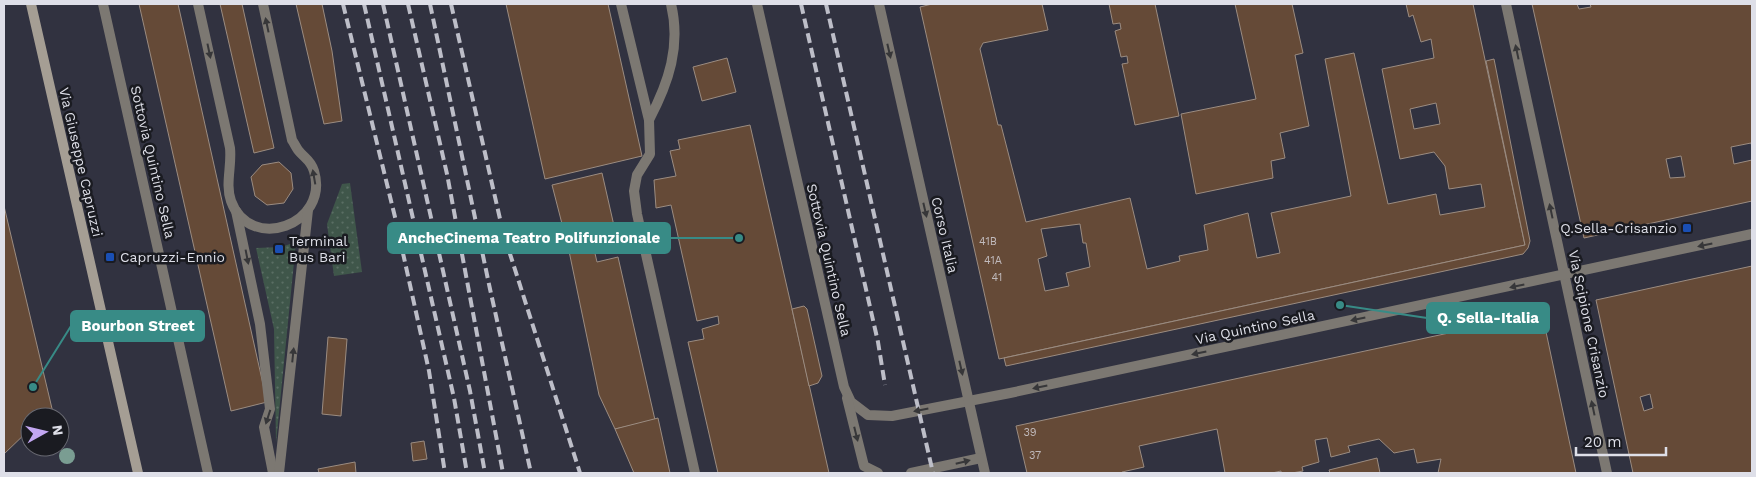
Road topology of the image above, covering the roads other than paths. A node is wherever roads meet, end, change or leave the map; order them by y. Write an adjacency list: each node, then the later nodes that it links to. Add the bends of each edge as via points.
1 (31, 4): 18 (main road, Via Giuseppe Capruzzi)
2 (103, 4): 19 (street, Sottovia Quintino Sella)
3 (198, 4): 11 (street, one-way to 11, via 230,148 228,189)
4 (263, 4): 12 (street, one-way to 4, via 314,198 314,170 292,140)
5 (621, 4): 10 (street)
6 (672, 4): 10 (street, via 672,64 667,83)
7 (757, 4): 15 (street, Sottovia Quintino Sella)
8 (879, 4): 16 (street, Corso Italia, one-way to 16)
9 (1506, 4): 14 (street, Via Scipione Crisanzio, one-way to 9)
10 (649, 120): 22 (street, via 650,154 637,174 634,191)
11 (236, 210): 12 (street, via 252,225 267,229 283,228); 20 (street, one-way to 20, via 263,343 270,409 264,428)
12 (308, 210): 21 (street, one-way to 12)
13 (1752, 234): 14 (street, Via Quintino Sella, one-way to 14)
14 (1565, 275): 16 (street, Via Quintino Sella, one-way to 16); 26 (street, Via Scipione Crisanzio, one-way to 14)
15 (844, 387): 16 (street, Sottovia Quintino Sella, one-way to 15, via 892,416 868,415 851,402); 23 (street, one-way to 23, via 864,466)
16 (968, 400): 17 (street, Corso Italia)
17 (981, 458): 24 (street, one-way to 17); 25 (street, Corso Italia)
18 (138, 473)
19 (208, 473)
20 (273, 473)
21 (279, 473)
22 (695, 473)
23 (878, 473)
24 (912, 473)
25 (985, 473)
26 (1607, 473)

